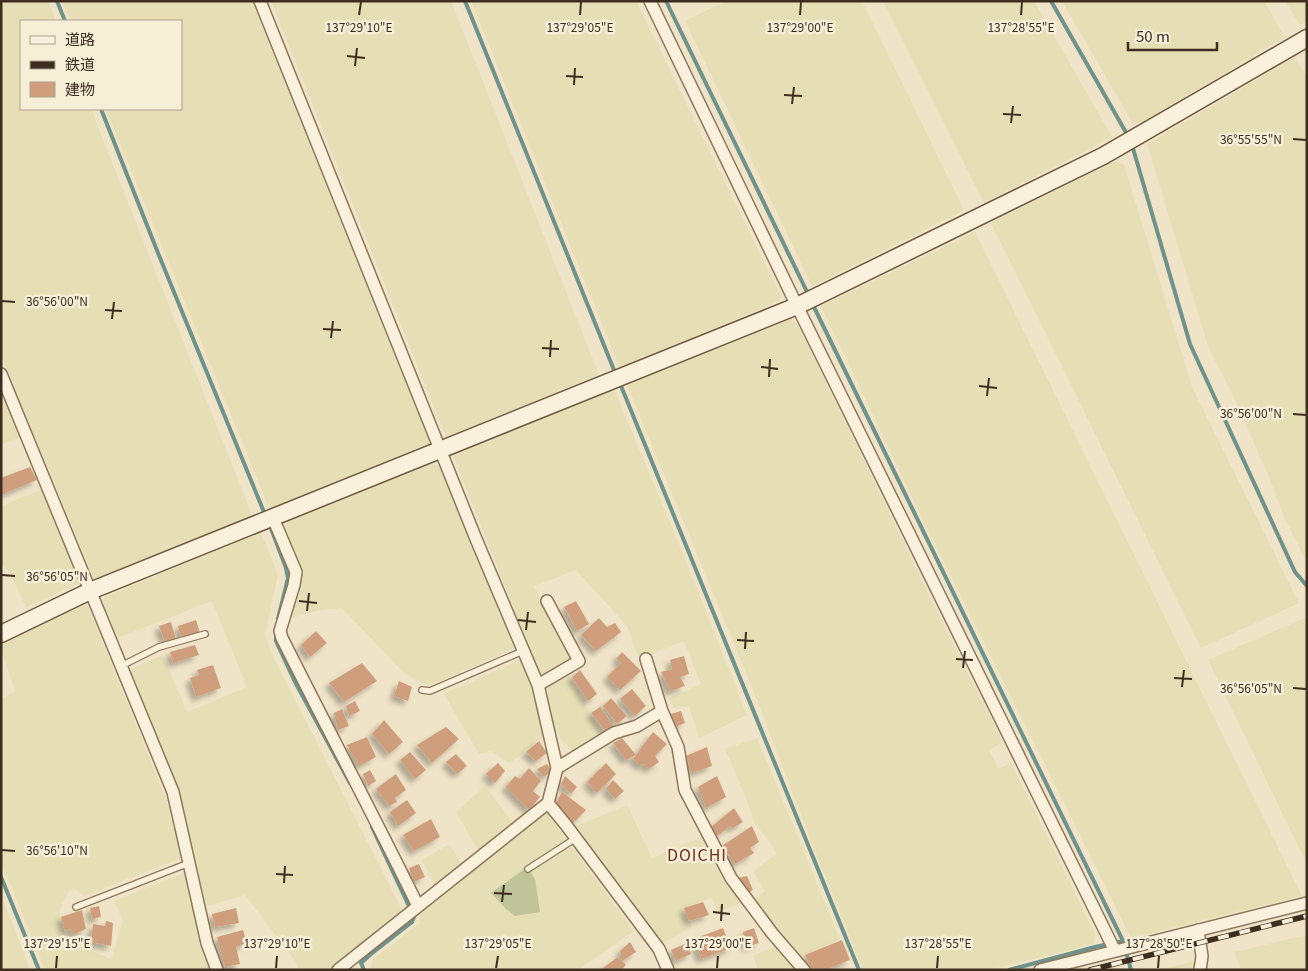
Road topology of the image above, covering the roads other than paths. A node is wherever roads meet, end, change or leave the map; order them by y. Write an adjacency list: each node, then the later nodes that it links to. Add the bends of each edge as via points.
1 (260, 1): 6 (street)
2 (650, 1): 4 (street)
3 (1307, 38): 4 (street, via 1103,156)
4 (797, 306): 6 (street); 27 (street)
5 (1, 374): 8 (street)
6 (441, 450): 7 (street); 12 (street)
7 (273, 518): 8 (street); 24 (street, via 296,572 280,631 282,638)
8 (90, 591): 10 (street); 14 (street)
9 (546, 601): 15 (street, via 579,661)
10 (1, 634)
11 (205, 634): 14 (lane, via 160,648)
12 (523, 651): 15 (street); 16 (lane, via 430,691)
13 (646, 659): 17 (street)
14 (121, 666): 21 (street, via 173,792)
15 (538, 685): 18 (street)
16 (422, 690)
17 (662, 711): 18 (street, via 636,726 614,733); 31 (street, via 678,747 685,790 731,878)
18 (557, 768): 19 (street)
19 (548, 804): 20 (street); 24 (street)
20 (576, 838): 22 (lane); 30 (street, via 659,949)
21 (189, 863): 25 (lane); 28 (street)
22 (528, 869)
23 (1307, 903): 26 (street)
24 (418, 906): 29 (street)
25 (76, 907)
26 (1198, 930): 27 (street); 33 (street, via 1202,956)
27 (1115, 951): 32 (street)
28 (216, 970)
29 (338, 970)
30 (668, 970)
31 (804, 970)
32 (1040, 970)
33 (1200, 970)

